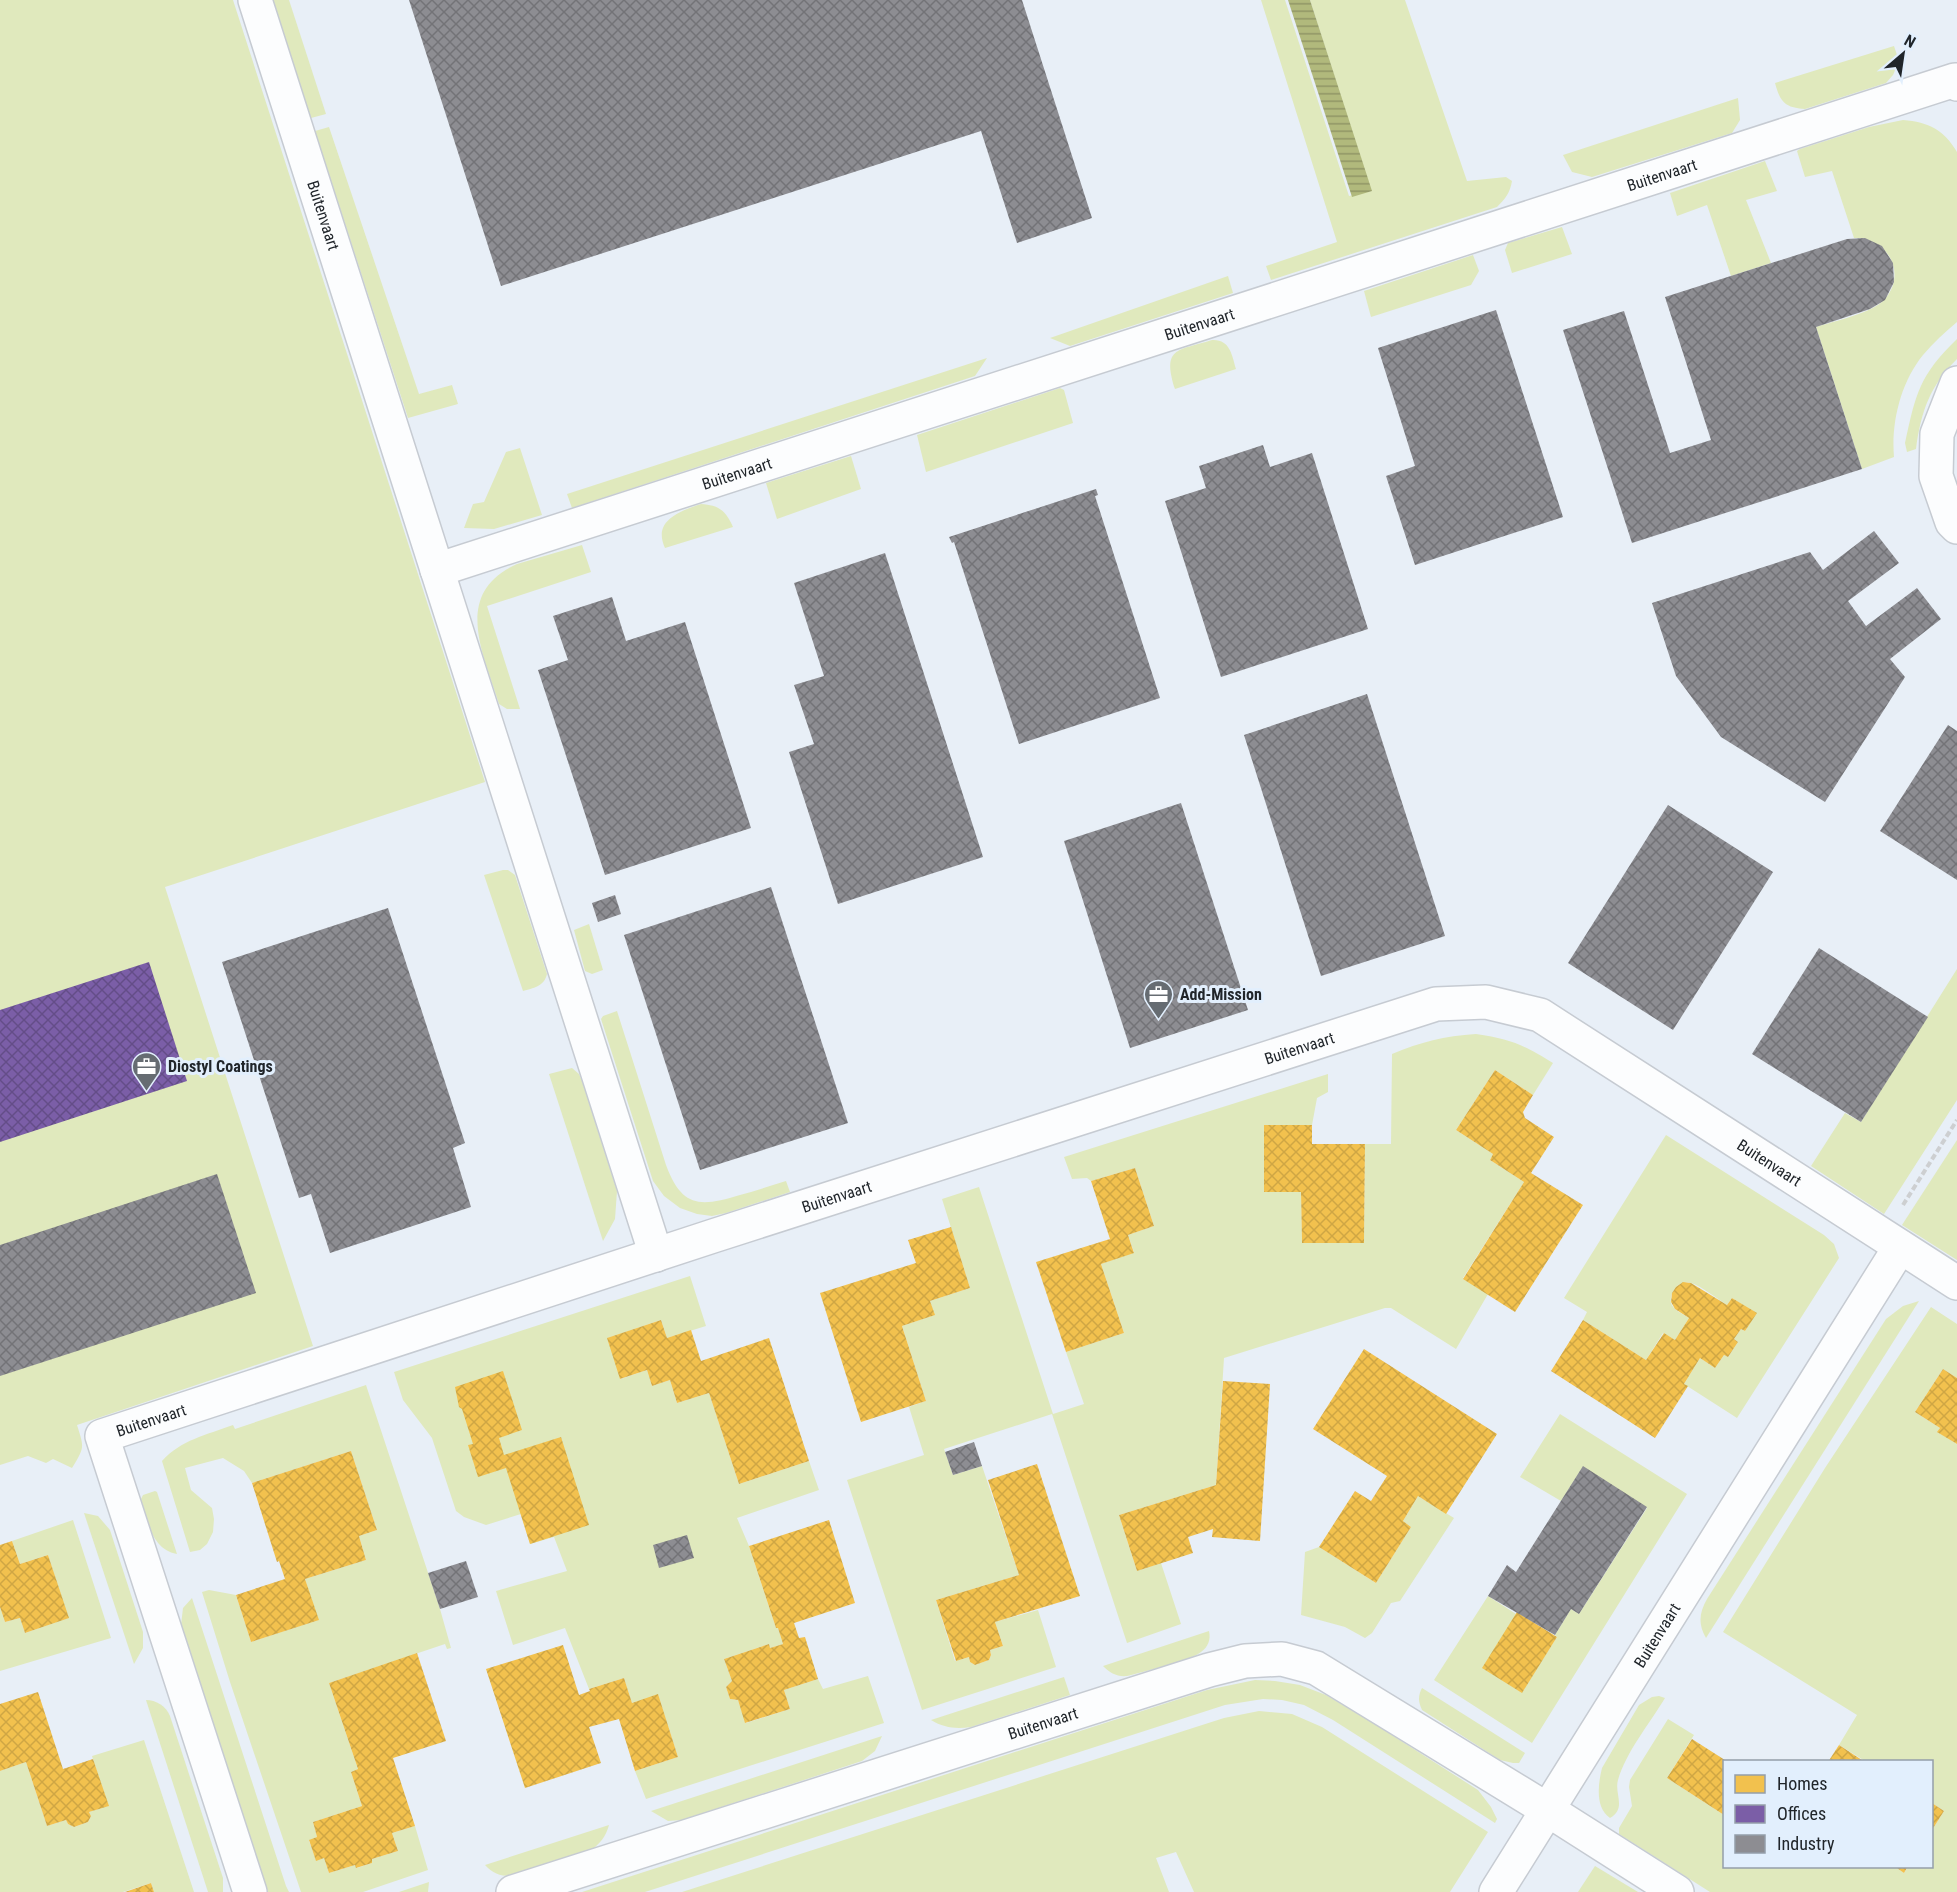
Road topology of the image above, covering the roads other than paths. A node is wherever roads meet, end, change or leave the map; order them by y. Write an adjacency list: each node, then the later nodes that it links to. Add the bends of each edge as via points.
1 (255, 0): 5 (street, Buitenvaart)
2 (1957, 84): 5 (street, Buitenvaart, via 1955,80)
3 (1957, 383): 4 (street, via 1937,434 1936,476)
4 (1957, 528)
5 (437, 570): 7 (street, Buitenvaart)
6 (1900, 1247): 7 (street, Buitenvaart, via 1540,1015 1486,1002 1436,1004); 8 (street, Buitenvaart); 9 (street, Buitenvaart)
7 (656, 1255): 10 (street, Buitenvaart, via 102,1436)
8 (1957, 1283)
9 (1548, 1810): 11 (street, Buitenvaart, via 1316,1668 1282,1659 1245,1661); 12 (street, Buitenvaart); 13 (street, Buitenvaart)
10 (250, 1892)
11 (513, 1892)
12 (1496, 1892)
13 (1677, 1892)

